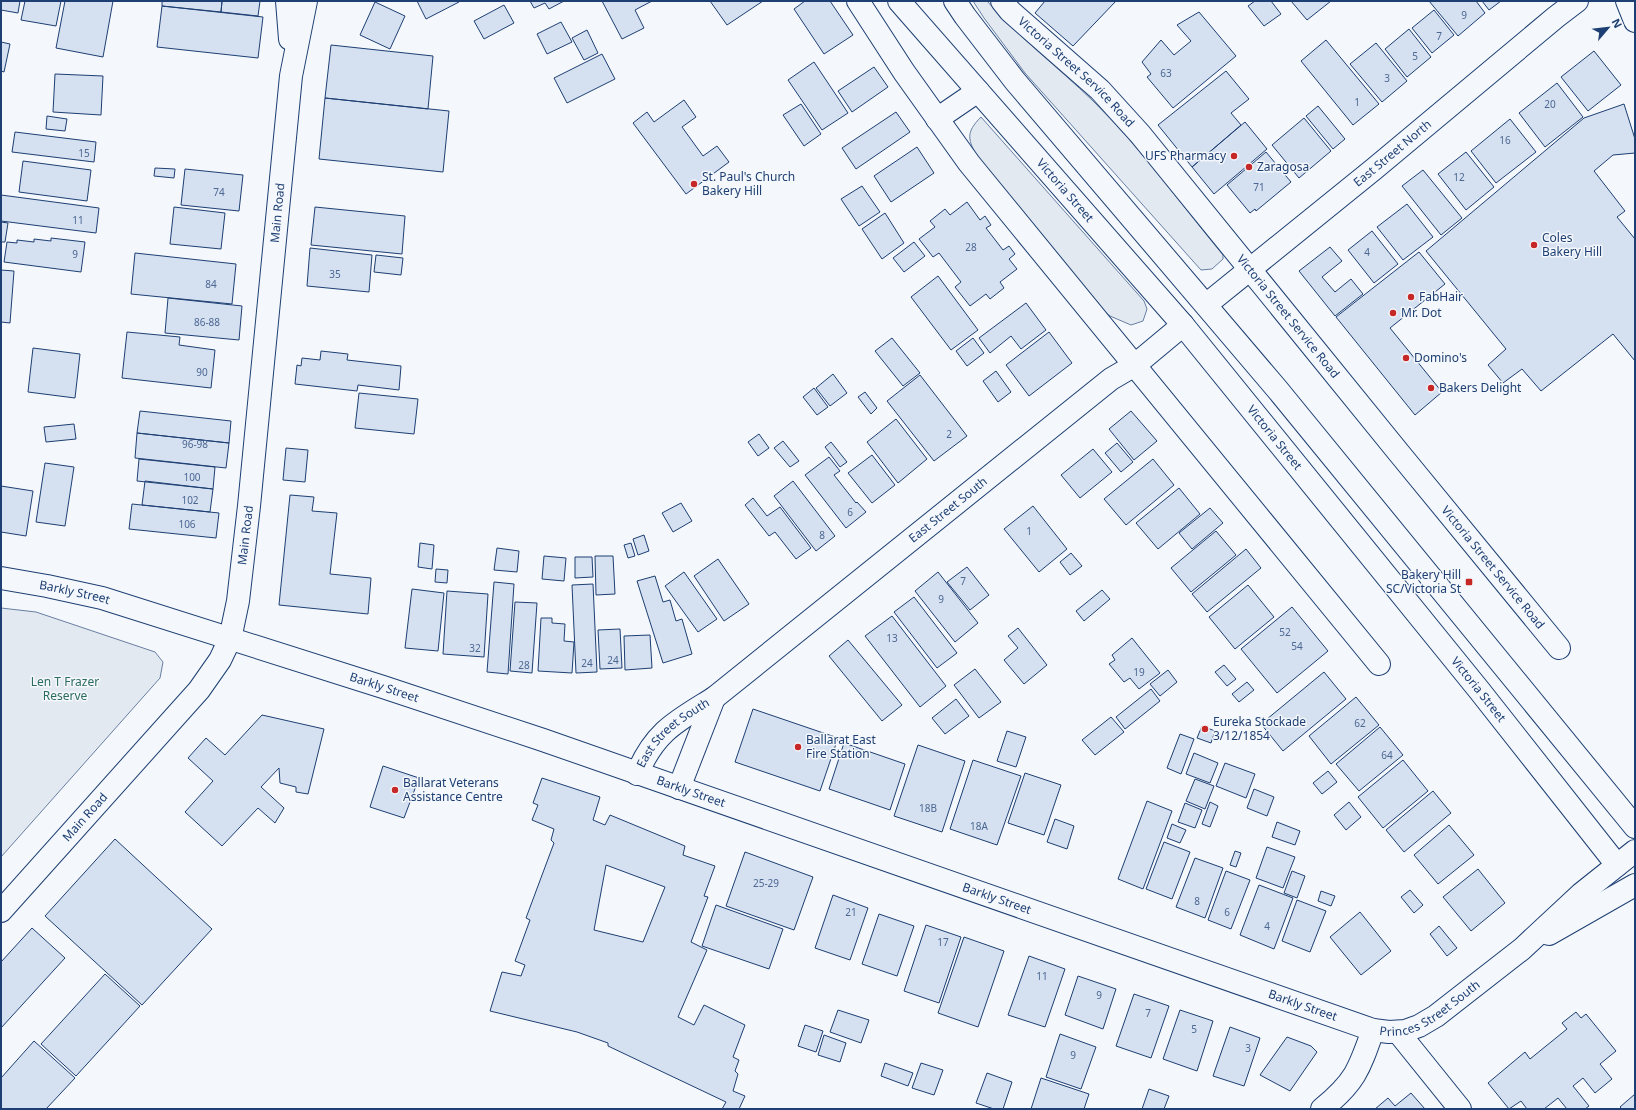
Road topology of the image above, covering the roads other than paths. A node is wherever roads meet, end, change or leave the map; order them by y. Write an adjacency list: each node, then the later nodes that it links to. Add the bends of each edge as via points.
1 (287, 1): 10 (street, Main Road)
2 (306, 1): 10 (street, Main Road)
3 (858, 1): 12 (street)
4 (899, 1): 11 (street, Victoria Street)
5 (956, 1): 14 (street, via 964,16 1015,81)
6 (1002, 1): 13 (street, Victoria Street Service Road, via 1010,11 1100,90 1140,134)
7 (1577, 1): 13 (street, East Street North)
8 (1628, 1): 9 (street)
9 (1635, 22)
10 (290, 76): 18 (street, Main Road, via 249,506 238,601)
11 (978, 91): 12 (street); 15 (street, Victoria Street)
12 (937, 119): 16 (street, via 993,193)
13 (1250, 269): 14 (street, East Street North); 19 (street, Victoria Street Service Road)
14 (1207, 304): 24 (street)
15 (1184, 325): 16 (street, East Street South); 26 (street, Victoria Street)
16 (1135, 365): 20 (street); 21 (street, East Street South, via 1112,379)
17 (1, 578): 18 (street, Barkly Street, via 81,593)
18 (230, 639): 22 (street, Barkly Street, via 405,694); 28 (street, Main Road, via 220,660 199,690)
19 (1559, 648)
20 (1379, 664)
21 (714, 698): 22 (street, East Street South, via 672,724 659,736 645,756); 23 (street, East Street South)
22 (637, 774): 23 (street, Barkly Street)
23 (679, 788): 30 (street, Barkly Street)
24 (1635, 827)
25 (1635, 851): 26 (street, Princes Street South)
26 (1617, 865): 27 (street, Victoria Street); 29 (street, Princes Street South, via 1581,894)
27 (1635, 886): 29 (street, Princes Street South)
28 (1, 911)
29 (1522, 949): 31 (street, Princes Street South, via 1432,1019)
30 (1373, 1030): 31 (street, Princes Street South); 32 (street, Princes Street South, via 1354,1078)
31 (1398, 1032): 33 (street)
32 (1322, 1109)
33 (1460, 1109)

